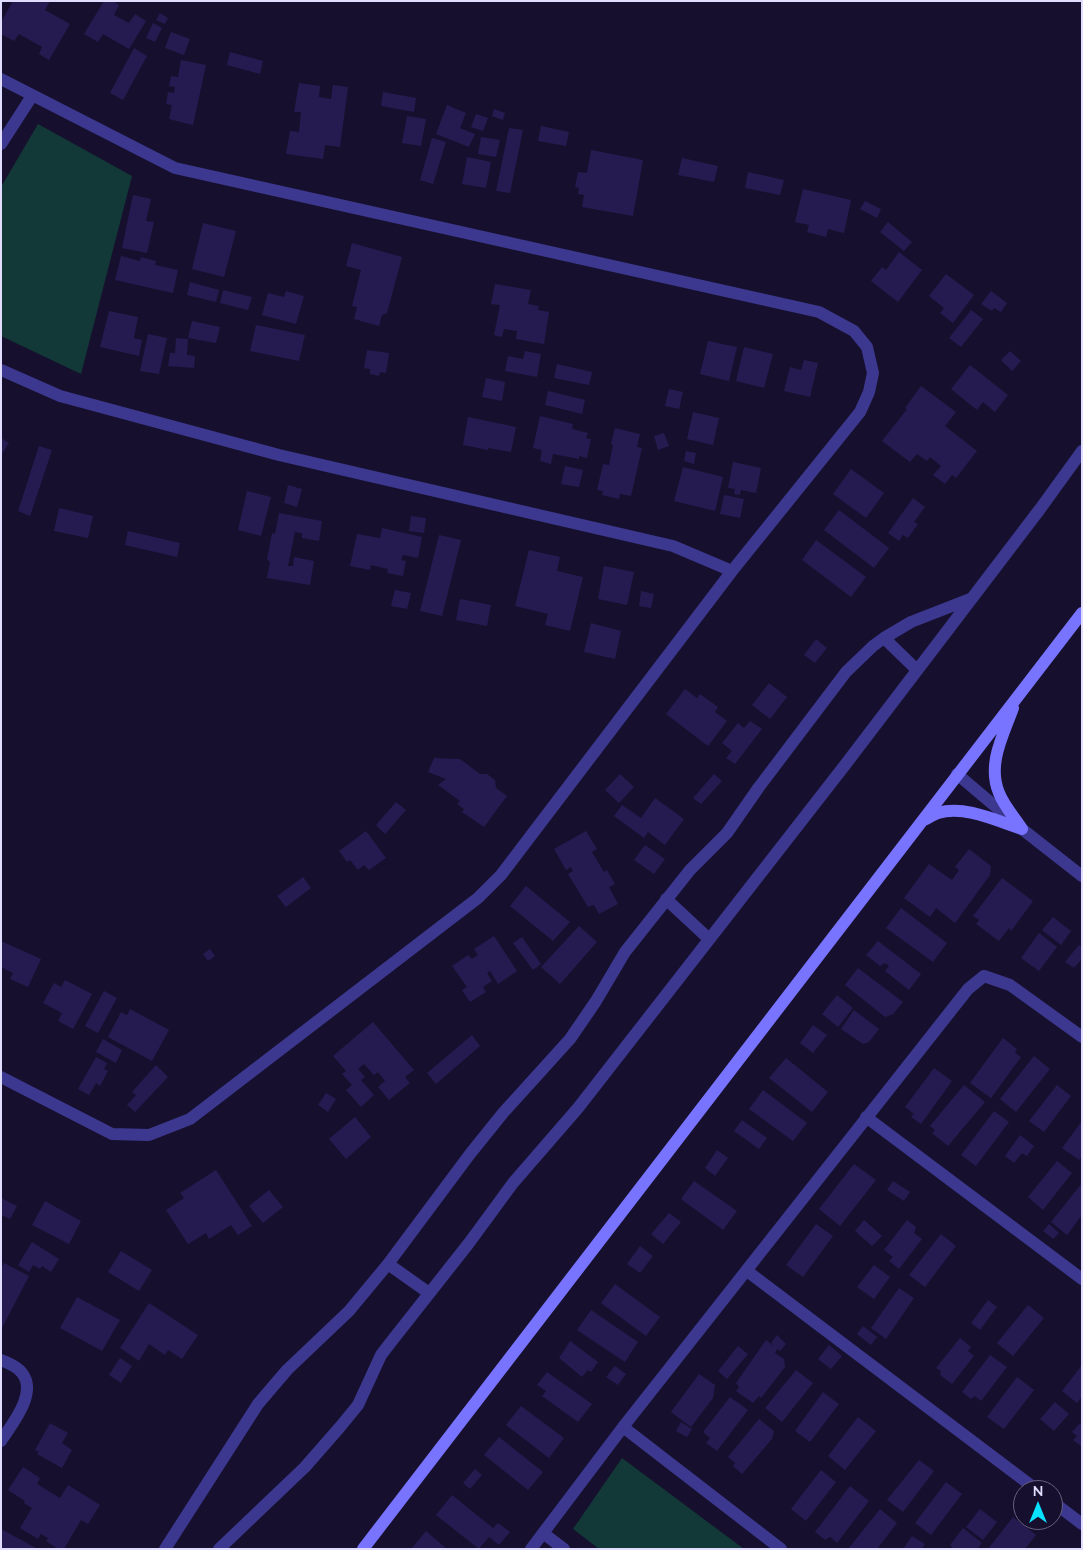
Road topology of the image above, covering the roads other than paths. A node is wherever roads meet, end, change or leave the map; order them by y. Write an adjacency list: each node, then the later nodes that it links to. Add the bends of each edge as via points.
1 (1, 79): 2 (street)
2 (32, 96): 3 (street); 6 (street, via 175,168 819,312 854,330 867,347 873,373 870,392 860,412)
3 (1, 144)
4 (1, 370): 6 (street, via 60,396 279,455 673,546)
5 (1082, 450): 7 (street)
6 (732, 571): 19 (street, via 501,875 478,898 190,1119 149,1135 112,1134)
7 (970, 599): 9 (street, via 911,622); 10 (street)
8 (1082, 613): 11 (main road)
9 (884, 638): 10 (street); 16 (street, via 846,672 727,833)
10 (917, 670): 17 (street)
11 (1017, 696): 12 (main road); 14 (main road, via 995,759 994,771 1000,795)
12 (957, 774): 13 (main road); 14 (street)
13 (921, 821): 14 (main road, via 939,813 957,811); 34 (main road)
14 (1022, 829): 15 (street)
15 (1082, 876)
16 (666, 899): 17 (street); 21 (street, via 625,952 570,1039 503,1113)
17 (709, 939): 24 (street)
18 (1082, 1037): 20 (street, via 1010,985 984,976 968,989)
19 (1, 1077)
20 (866, 1117): 22 (street); 23 (street)
21 (388, 1264): 24 (street); 32 (street, via 349,1311 287,1370 258,1404)
22 (746, 1271): 26 (street); 28 (street)
23 (1082, 1279)
24 (429, 1293): 33 (street, via 381,1355 358,1405 304,1467)
25 (1, 1360): 27 (street, via 22,1373 27,1391 24,1403)
26 (623, 1427): 31 (street); 37 (street)
27 (1, 1441)
28 (1024, 1480)
29 (1063, 1510): 30 (street)
30 (1082, 1524)
31 (543, 1533): 35 (street); 36 (street)
32 (165, 1549)
33 (219, 1549)
34 (363, 1549)
35 (531, 1549)
36 (564, 1549)
37 (781, 1549)

